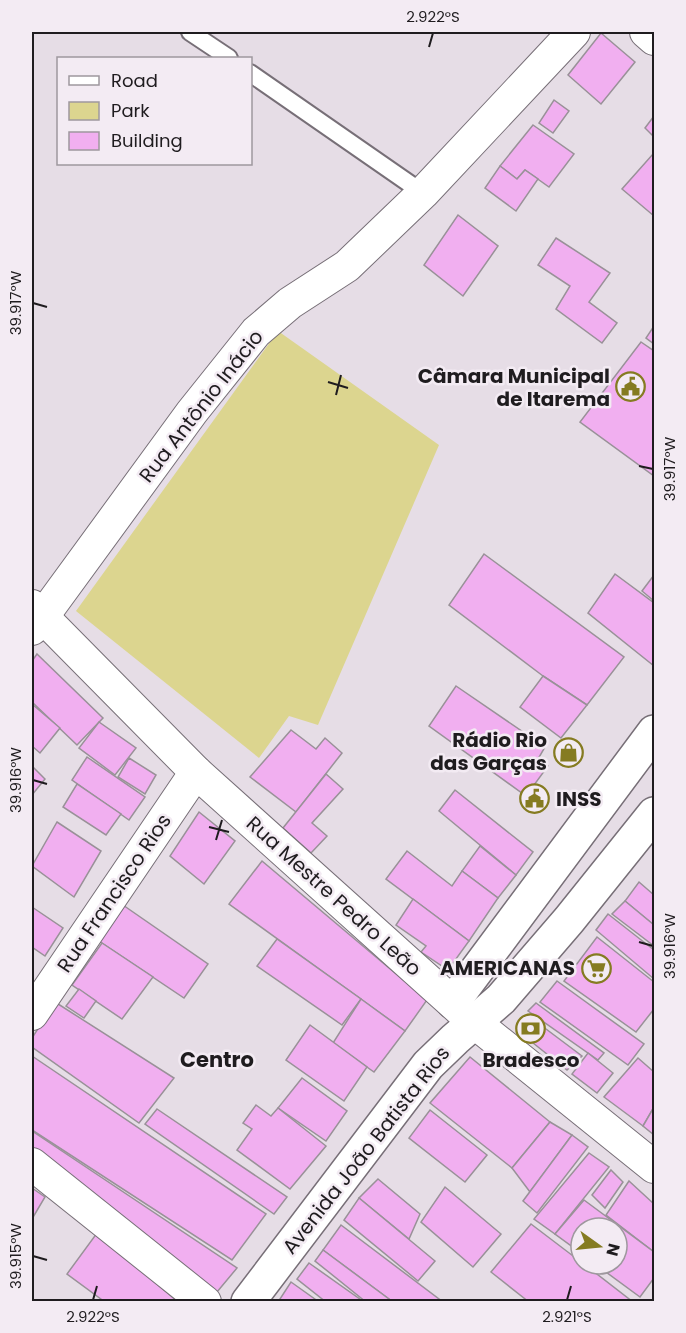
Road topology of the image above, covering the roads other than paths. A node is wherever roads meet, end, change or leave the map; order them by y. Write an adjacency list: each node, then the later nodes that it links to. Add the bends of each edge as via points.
1 (190, 32): 5 (lane)
2 (574, 32): 7 (street, Rua Antônio Inácio)
3 (646, 32): 4 (street)
4 (654, 39)
5 (228, 57)
6 (252, 74): 7 (lane)
7 (423, 193): 8 (street, Rua Antônio Inácio, via 347,266 290,303 256,332)
8 (35, 617): 10 (street, Rua Mestre Pedro Leão)
9 (654, 732): 12 (street, Avenida João Batista Rios)
10 (196, 772): 12 (street, Rua Mestre Pedro Leão); 13 (street, Rua Francisco Rios)
11 (654, 814): 12 (street, Avenida João Batista Rios, via 501,999)
12 (463, 1012): 15 (street, Rua Mestre Pedro Leão); 17 (street, Avenida João Batista Rios, via 428,1065)
13 (32, 1014)
14 (32, 1164): 16 (street)
15 (654, 1167)
16 (206, 1302)
17 (248, 1302)

